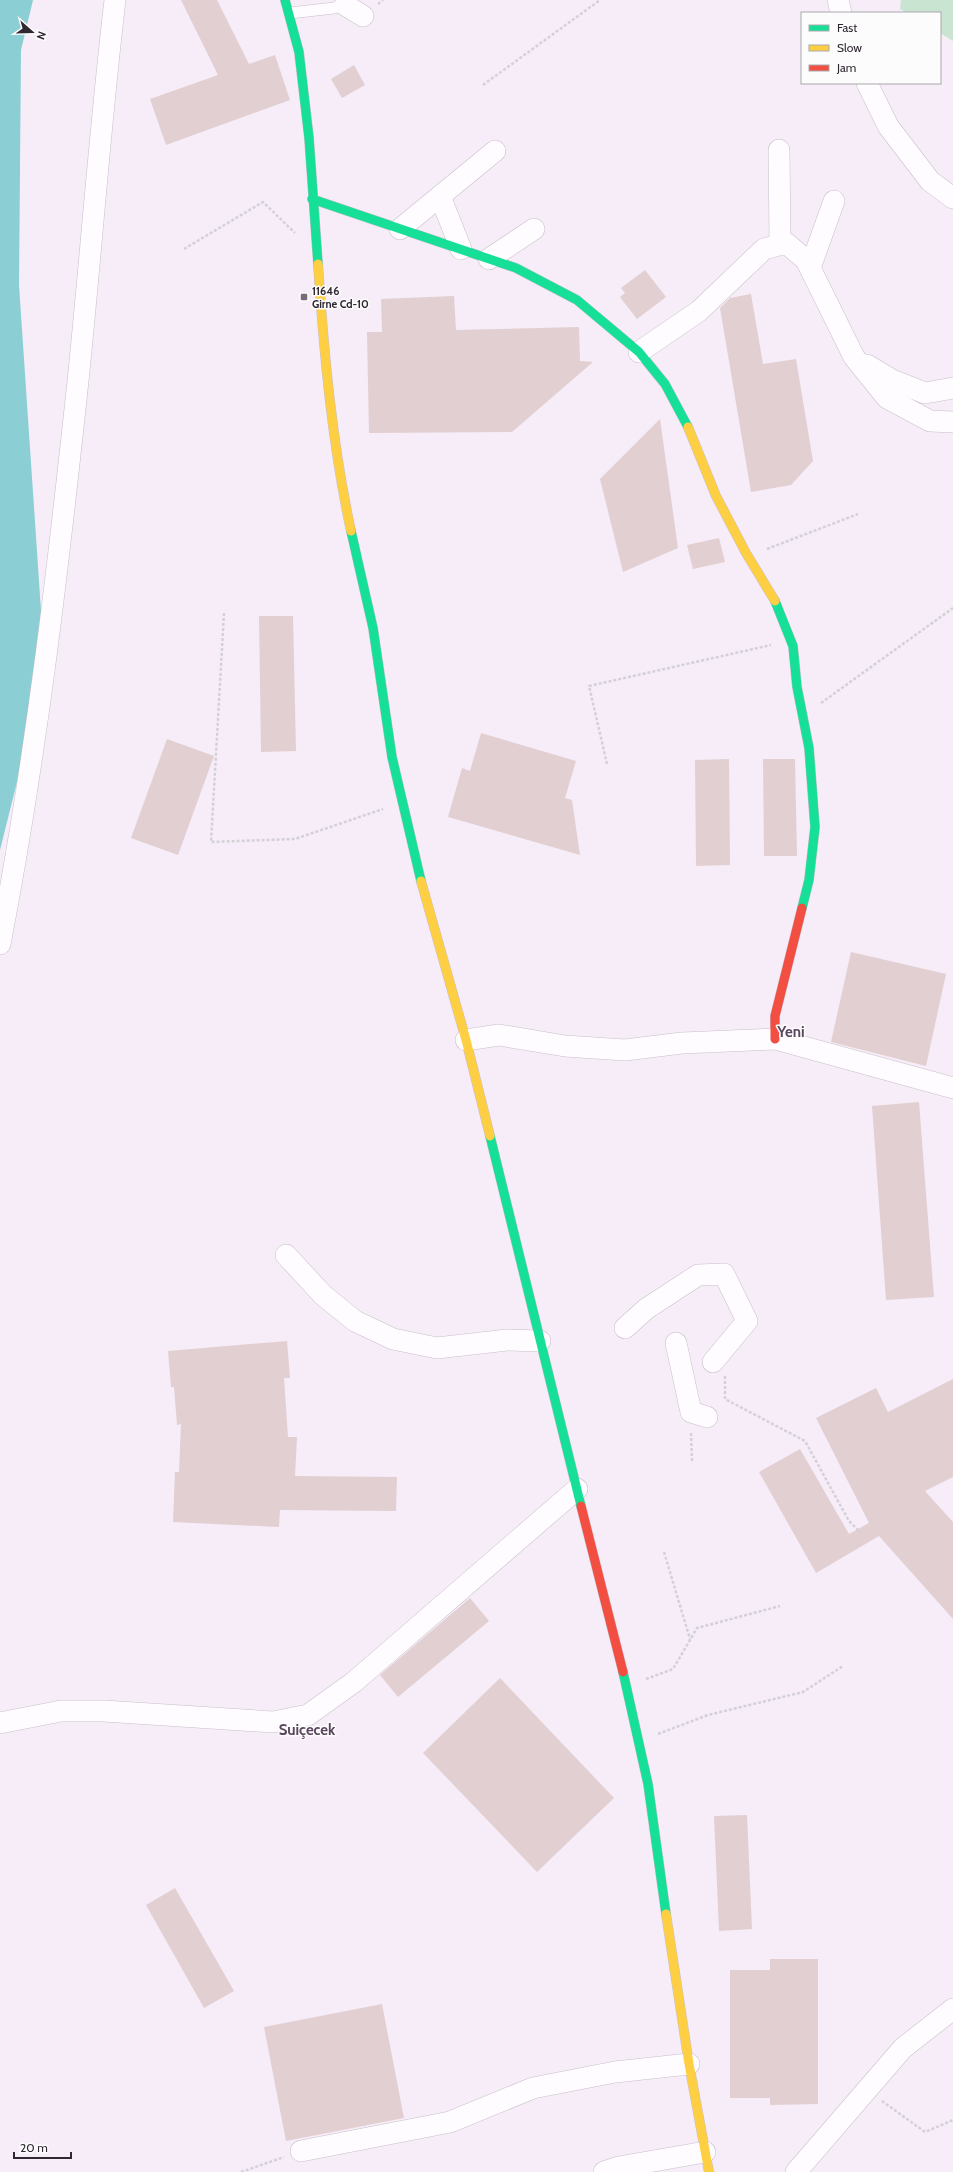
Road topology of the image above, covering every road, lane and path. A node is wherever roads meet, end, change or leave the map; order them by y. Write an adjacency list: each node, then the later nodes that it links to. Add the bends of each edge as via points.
1 (115, 0): 36 (street, via 104,90 78,380 43,675)
2 (286, 0): 7 (street)
3 (600, 0): 9 (path)
4 (838, 0): 6 (street)
5 (354, 7): 7 (lane)
6 (841, 12)
7 (290, 13): 14 (street, via 299,52 306,106)
8 (867, 84): 13 (street, via 888,126 930,181)
9 (483, 85)
10 (779, 150): 18 (street)
11 (495, 151): 12 (street)
12 (440, 196): 16 (street); 20 (street)
13 (953, 198)
14 (312, 199): 16 (street); 21 (street)
15 (834, 201): 23 (street)
16 (400, 229): 20 (street)
17 (534, 229): 22 (street)
18 (780, 244): 23 (street, via 786,243 806,260); 24 (street, via 764,249 699,311)
19 (184, 249): 21 (path, via 263,202)
20 (461, 250): 22 (street)
21 (316, 255): 35 (street, via 324,355 340,480 372,628 392,758)
22 (489, 259): 24 (street, via 516,268 577,300)
23 (810, 268): 25 (street)
24 (639, 352): 29 (street, via 665,384 692,433 716,496)
25 (854, 357): 26 (street, via 892,380 924,393); 27 (street, via 887,398 930,421)
26 (953, 388)
27 (953, 422)
28 (858, 514): 29 (path)
29 (748, 556): 32 (street, via 776,603)
30 (953, 608): 33 (path)
31 (224, 613): 35 (path, via 211,842 295,839)
32 (791, 640): 33 (street); 34 (path, via 589,686)
33 (803, 716): 37 (street, via 809,748 815,827 809,880 774,1016)
34 (607, 764)
35 (402, 802): 38 (street)
36 (0, 944)
37 (775, 1039): 38 (street, via 682,1043 625,1050 565,1046 499,1035); 39 (street)
38 (466, 1040): 42 (street)
39 (953, 1088)
40 (286, 1255): 42 (street, via 323,1295 355,1321 393,1339 437,1348 507,1340)
41 (624, 1328): 44 (street, via 646,1309 698,1275 724,1274 747,1321)
42 (540, 1341): 47 (street)
43 (676, 1343): 45 (street)
44 (719, 1366): 48 (path, via 725,1399 805,1441 849,1521)
45 (699, 1415): 46 (path)
46 (692, 1462)
47 (577, 1490): 53 (street); 54 (street, via 354,1682 308,1715 273,1722 104,1711 61,1711)
48 (861, 1533)
49 (664, 1552): 51 (path)
50 (780, 1606): 51 (path, via 697,1628)
51 (690, 1639): 53 (path, via 673,1669)
52 (844, 1666): 55 (path, via 803,1692 708,1715)
53 (626, 1686): 55 (street)
54 (0, 1723)
55 (639, 1742): 57 (street, via 648,1784)
56 (953, 2009): 58 (street, via 903,2048)
57 (689, 2064): 60 (street, via 615,2072 533,2088 450,2122); 61 (street)
58 (866, 2090): 59 (path, via 925,2132); 64 (street)
59 (953, 2120)
60 (301, 2151): 62 (path)
61 (707, 2162): 63 (street, via 619,2167)
62 (241, 2172)
63 (604, 2172)
64 (796, 2172)

